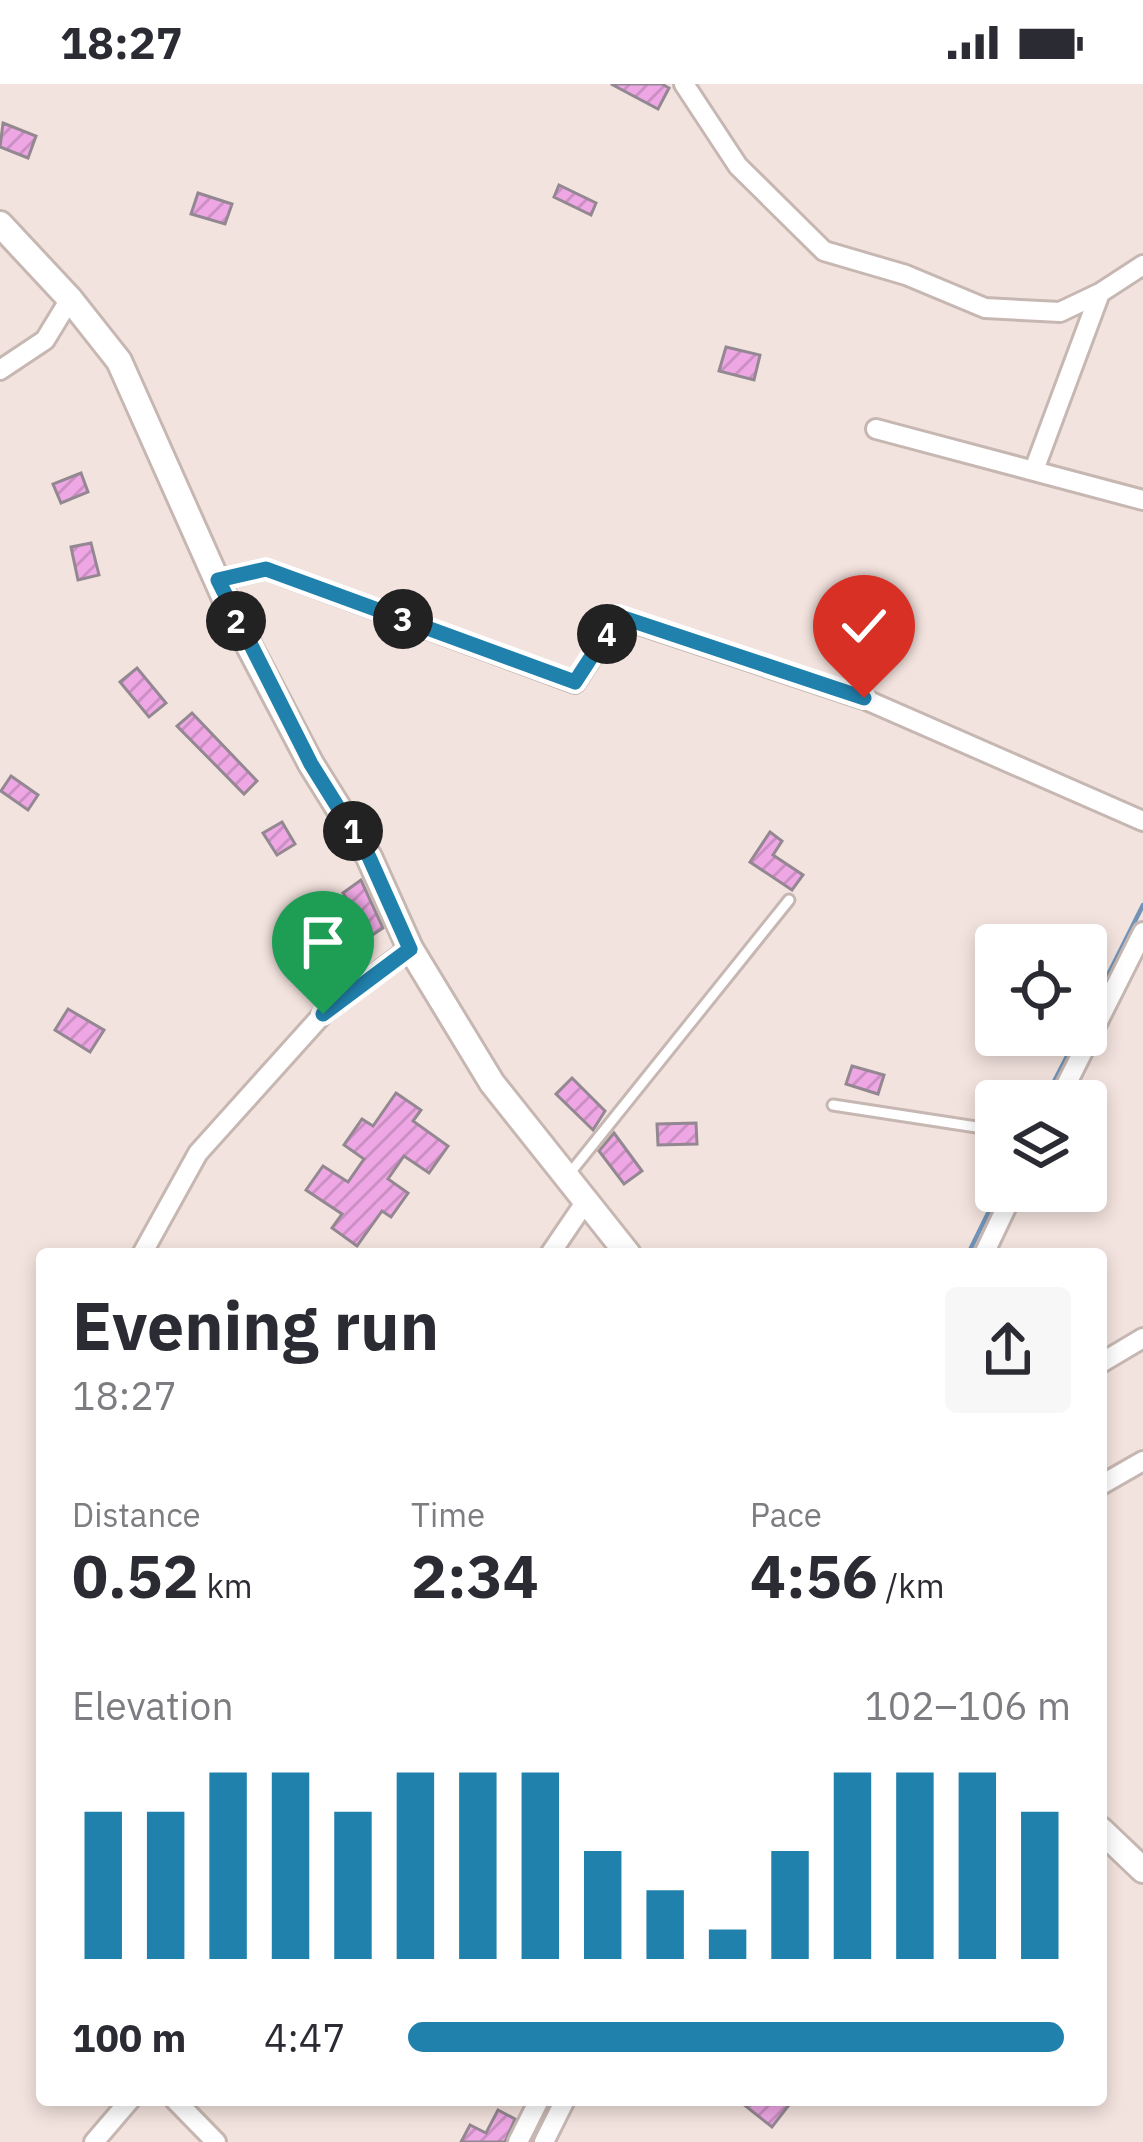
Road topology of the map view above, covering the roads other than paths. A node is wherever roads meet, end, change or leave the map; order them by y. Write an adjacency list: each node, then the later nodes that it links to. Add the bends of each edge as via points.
1 (684, 84): 4 (street, via 738,166 824,251 985,308 1060,312)
2 (0, 224): 5 (street)
3 (1143, 266): 4 (street)
4 (1100, 293): 8 (street)
5 (70, 299): 6 (street, via 46,340); 10 (street, via 119,361)
6 (0, 370)
7 (876, 429): 8 (street)
8 (1034, 470): 9 (street)
9 (1143, 500)
10 (218, 580): 11 (street, via 266,569 575,682 618,616 864,698); 14 (street, via 311,764 369,857)
11 (1143, 821)
12 (789, 900): 18 (lane)
13 (1143, 932): 15 (street)
14 (410, 949): 18 (street, via 491,1083); 21 (street, via 323,1014 198,1153)
15 (1069, 1080)
16 (833, 1105): 17 (lane)
17 (975, 1127)
18 (566, 1177): 19 (street)
19 (586, 1202): 22 (street); 23 (street)
20 (1004, 1212): 24 (street)
21 (145, 1248)
22 (554, 1248)
23 (623, 1248)
24 (987, 1248)
25 (1143, 1338): 26 (street)
26 (1107, 1359)
27 (1143, 1461): 28 (street)
28 (1107, 1482)
29 (1107, 1836): 30 (street)
30 (1143, 1870)
31 (125, 2106): 35 (street)
32 (181, 2106): 36 (street)
33 (535, 2106): 37 (street)
34 (562, 2106): 38 (street)
35 (94, 2142)
36 (216, 2142)
37 (518, 2142)
38 (544, 2142)

